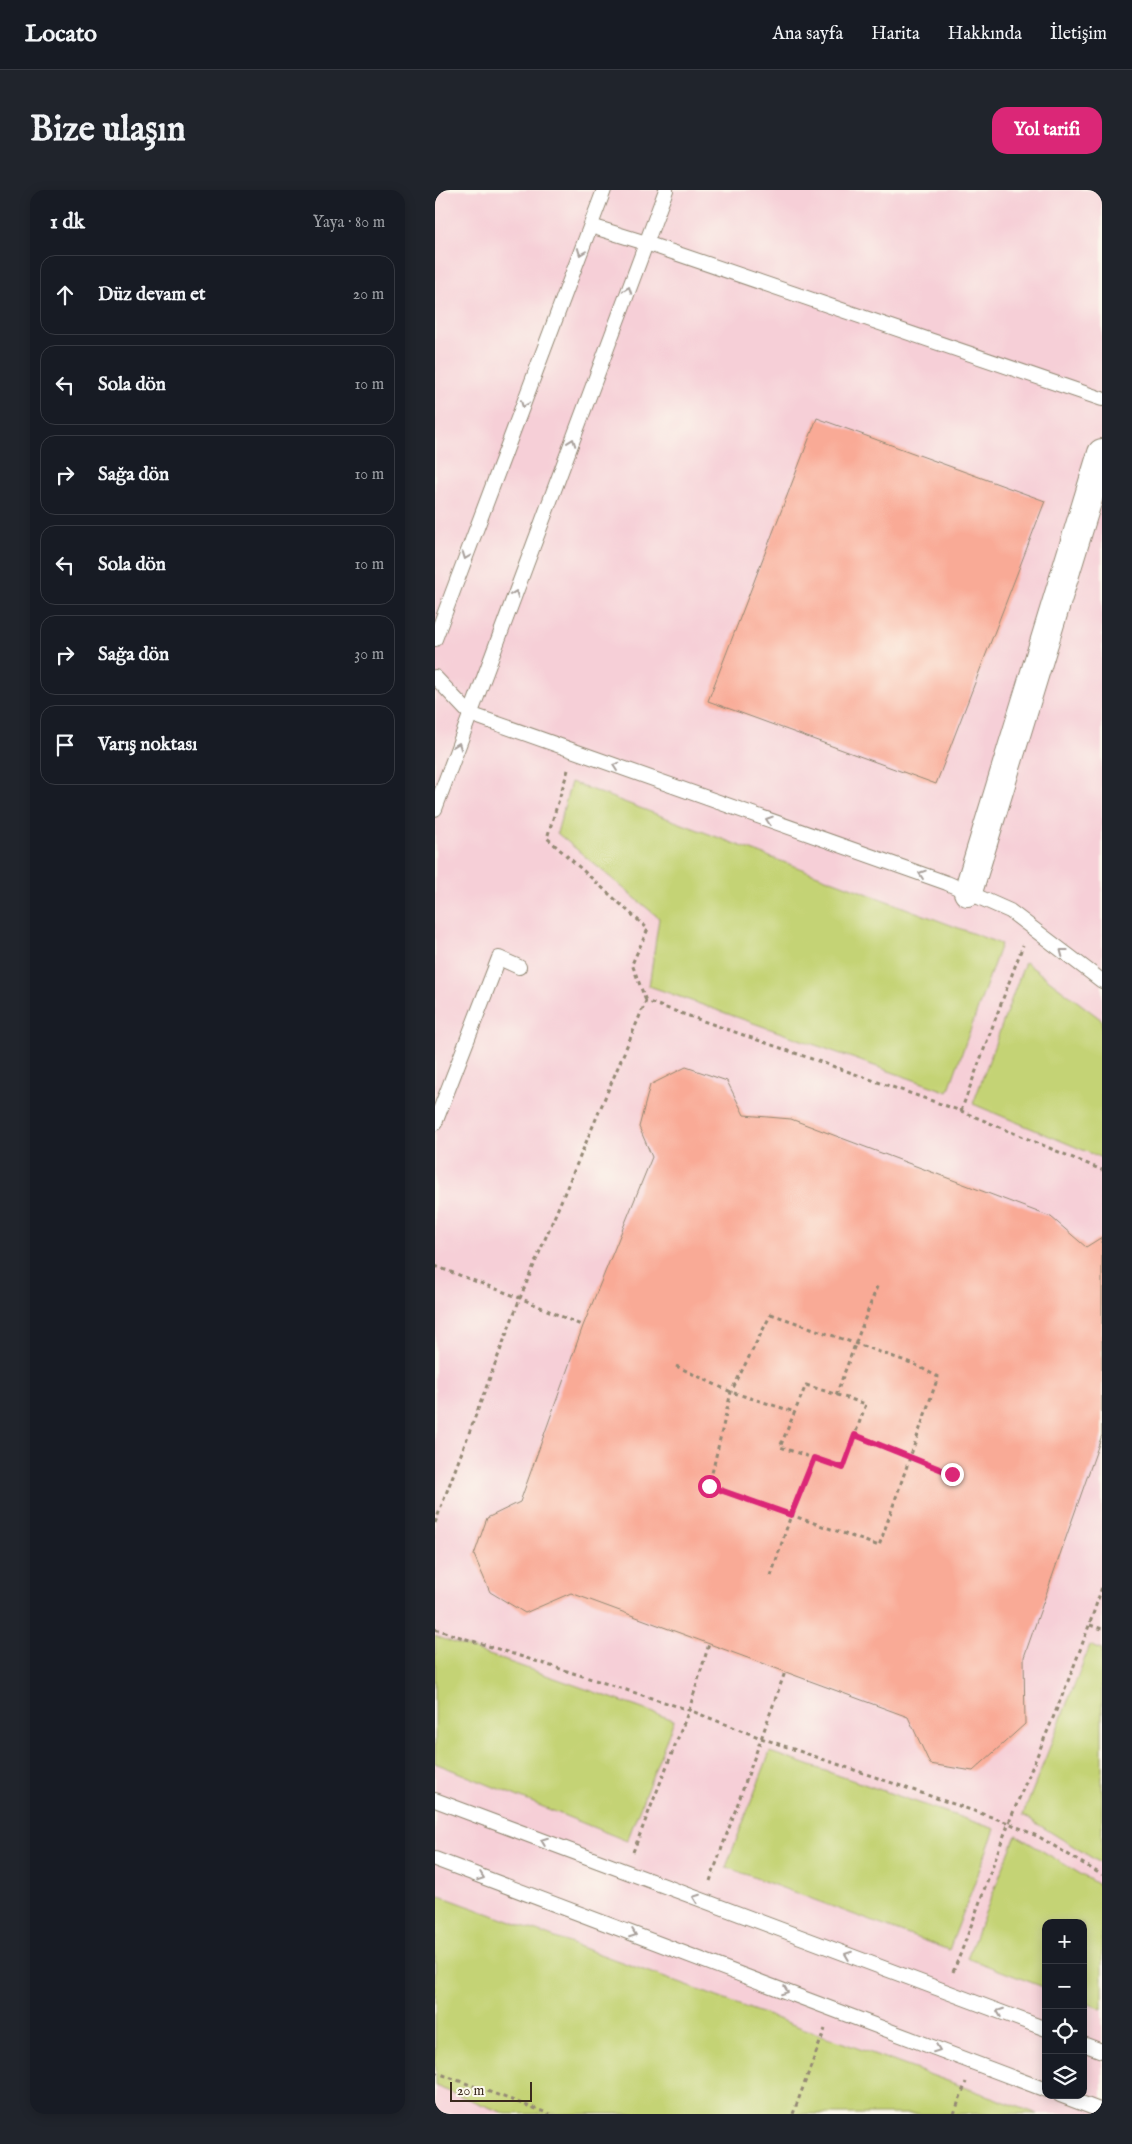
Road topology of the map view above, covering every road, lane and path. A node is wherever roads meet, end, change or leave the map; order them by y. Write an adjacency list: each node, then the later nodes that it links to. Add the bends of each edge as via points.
1 (604, 190): 3 (lane)
2 (666, 190): 4 (lane)
3 (591, 226): 4 (lane); 7 (lane, one-way to 7)
4 (646, 243): 5 (lane); 9 (lane, one-way to 4)
5 (1102, 399)
6 (1102, 453): 12 (street)
7 (435, 639)
8 (435, 677): 9 (lane)
9 (470, 714): 10 (lane); 11 (lane, one-way to 9)
10 (573, 751): 12 (lane, one-way to 10); 16 (path, via 547,838 648,928 632,964)
11 (435, 809)
12 (968, 892): 13 (lane, via 1010,911)
13 (1030, 927): 15 (lane, one-way to 13); 17 (path)
14 (519, 967): 18 (lane, via 499,958)
15 (1102, 982)
16 (646, 1001): 17 (path); 22 (path)
17 (961, 1111): 19 (path)
18 (435, 1123)
19 (1102, 1170)
20 (435, 1266): 22 (path)
21 (878, 1284): 24 (path)
22 (520, 1298): 23 (path); 34 (path)
23 (583, 1326)
24 (855, 1344): 26 (path, via 771,1314); 27 (path); 30 (path, via 914,1364 938,1377)
25 (676, 1366): 26 (path)
26 (731, 1392): 28 (path); 33 (path, via 709,1486)
27 (837, 1395): 28 (path, via 806,1385); 29 (path, via 866,1404)
28 (795, 1412): 31 (path, via 780,1447)
29 (855, 1435): 30 (path); 31 (path, via 843,1468)
30 (910, 1457): 32 (path); 33 (path, via 879,1546)
31 (814, 1458): 33 (path)
32 (952, 1474)
33 (791, 1515): 35 (path)
34 (435, 1523)
35 (771, 1576)
36 (1102, 1587): 37 (path)
37 (1090, 1625): 39 (path); 45 (path)
38 (435, 1629): 42 (path)
39 (1102, 1629)
40 (709, 1644): 42 (path)
41 (785, 1672): 43 (path)
42 (689, 1710): 43 (path); 47 (path)
43 (761, 1738): 45 (path); 49 (path)
44 (435, 1800): 47 (lane, one-way to 44)
45 (1009, 1823): 48 (path, via 1041,1838); 50 (path, via 968,1936)
46 (435, 1860): 51 (lane, one-way to 51)
47 (626, 1871): 49 (lane, one-way to 47)
48 (1102, 1875)
49 (703, 1901): 50 (lane, one-way to 49)
50 (944, 1991): 52 (lane, one-way to 50)
51 (832, 2009): 55 (lane, one-way to 55); 61 (path)
52 (1042, 2028)
53 (1087, 2045): 54 (lane)
54 (1102, 2051)
55 (973, 2062): 57 (lane); 62 (path)
56 (435, 2072): 60 (path)
57 (1042, 2088)
58 (1070, 2099): 59 (lane)
59 (1102, 2111)
60 (550, 2114)
61 (793, 2114)
62 (954, 2114)

